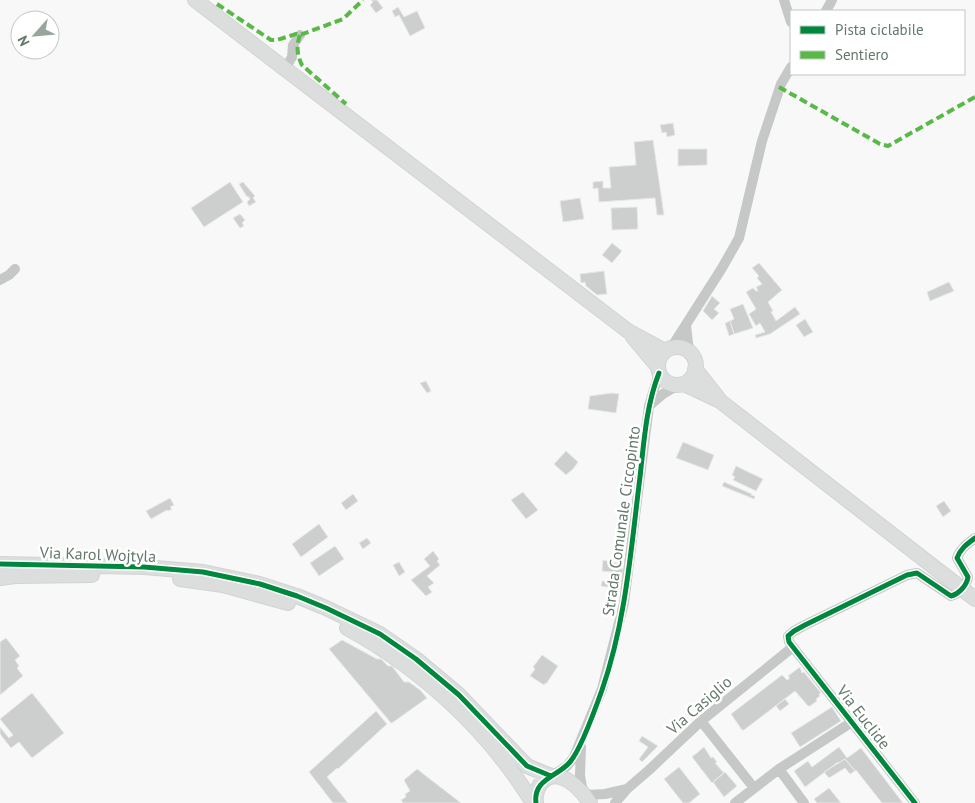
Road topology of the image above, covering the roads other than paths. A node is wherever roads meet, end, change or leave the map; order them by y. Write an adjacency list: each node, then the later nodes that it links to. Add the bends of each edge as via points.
1 (784, 0): 3 (street)
2 (197, 1): 6 (street)
3 (790, 19)
4 (300, 36): 6 (street, via 293,44 292,57)
5 (790, 69): 9 (street, via 779,87 762,141 739,238)
6 (284, 70): 10 (street)
7 (15, 269): 8 (street)
8 (0, 280)
9 (686, 325): 11 (street); 12 (street)
10 (628, 331): 11 (street); 14 (street)
11 (668, 350): 12 (street); 14 (street, via 661,356)
12 (689, 352): 13 (street)
13 (695, 369): 15 (street, via 689,380); 16 (street)
14 (658, 370): 15 (street, via 666,382); 17 (street, Strada Comunale Ciccopinto)
15 (681, 384): 16 (street); 17 (street, via 662,394)
16 (720, 401): 21 (street)
17 (649, 406): 26 (street, Strada Comunale Ciccopinto, via 624,603 602,690)
18 (975, 538): 21 (street, via 964,546 957,558 968,577)
19 (0, 564): 28 (street, Via Karol Wojtyla, via 144,567 203,572 298,596 380,634 416,659 459,694 526,766)
20 (0, 578): 32 (street, Via Karol Wojtyla, via 114,574 187,579 253,592 318,614 375,643 432,685 513,772)
21 (961, 588): 22 (street); 23 (street, via 951,596 917,573 907,575 794,631 788,636)
22 (975, 598)
23 (792, 647): 24 (street, Via Casiglio); 25 (street, Via Euclide)
24 (700, 721): 29 (street); 30 (street, Via Casiglio)
25 (852, 722): 27 (street); 37 (street, Via Euclide)
26 (581, 739): 28 (street, Strada Comunale Ciccopinto, via 570,762); 31 (street, Strada Comunale Ciccopinto, via 580,765)
27 (779, 769): 29 (street); 36 (street)
28 (552, 776): 31 (street, Via Karol Wojtyla, via 569,782); 33 (street, via 537,789)
29 (754, 788): 35 (street)
30 (627, 789): 31 (street, Via Casiglio); 34 (street, Via Casiglio)
31 (586, 797)
32 (533, 803)
33 (536, 803)
34 (615, 803)
35 (734, 803)
36 (804, 803)
37 (915, 803)

